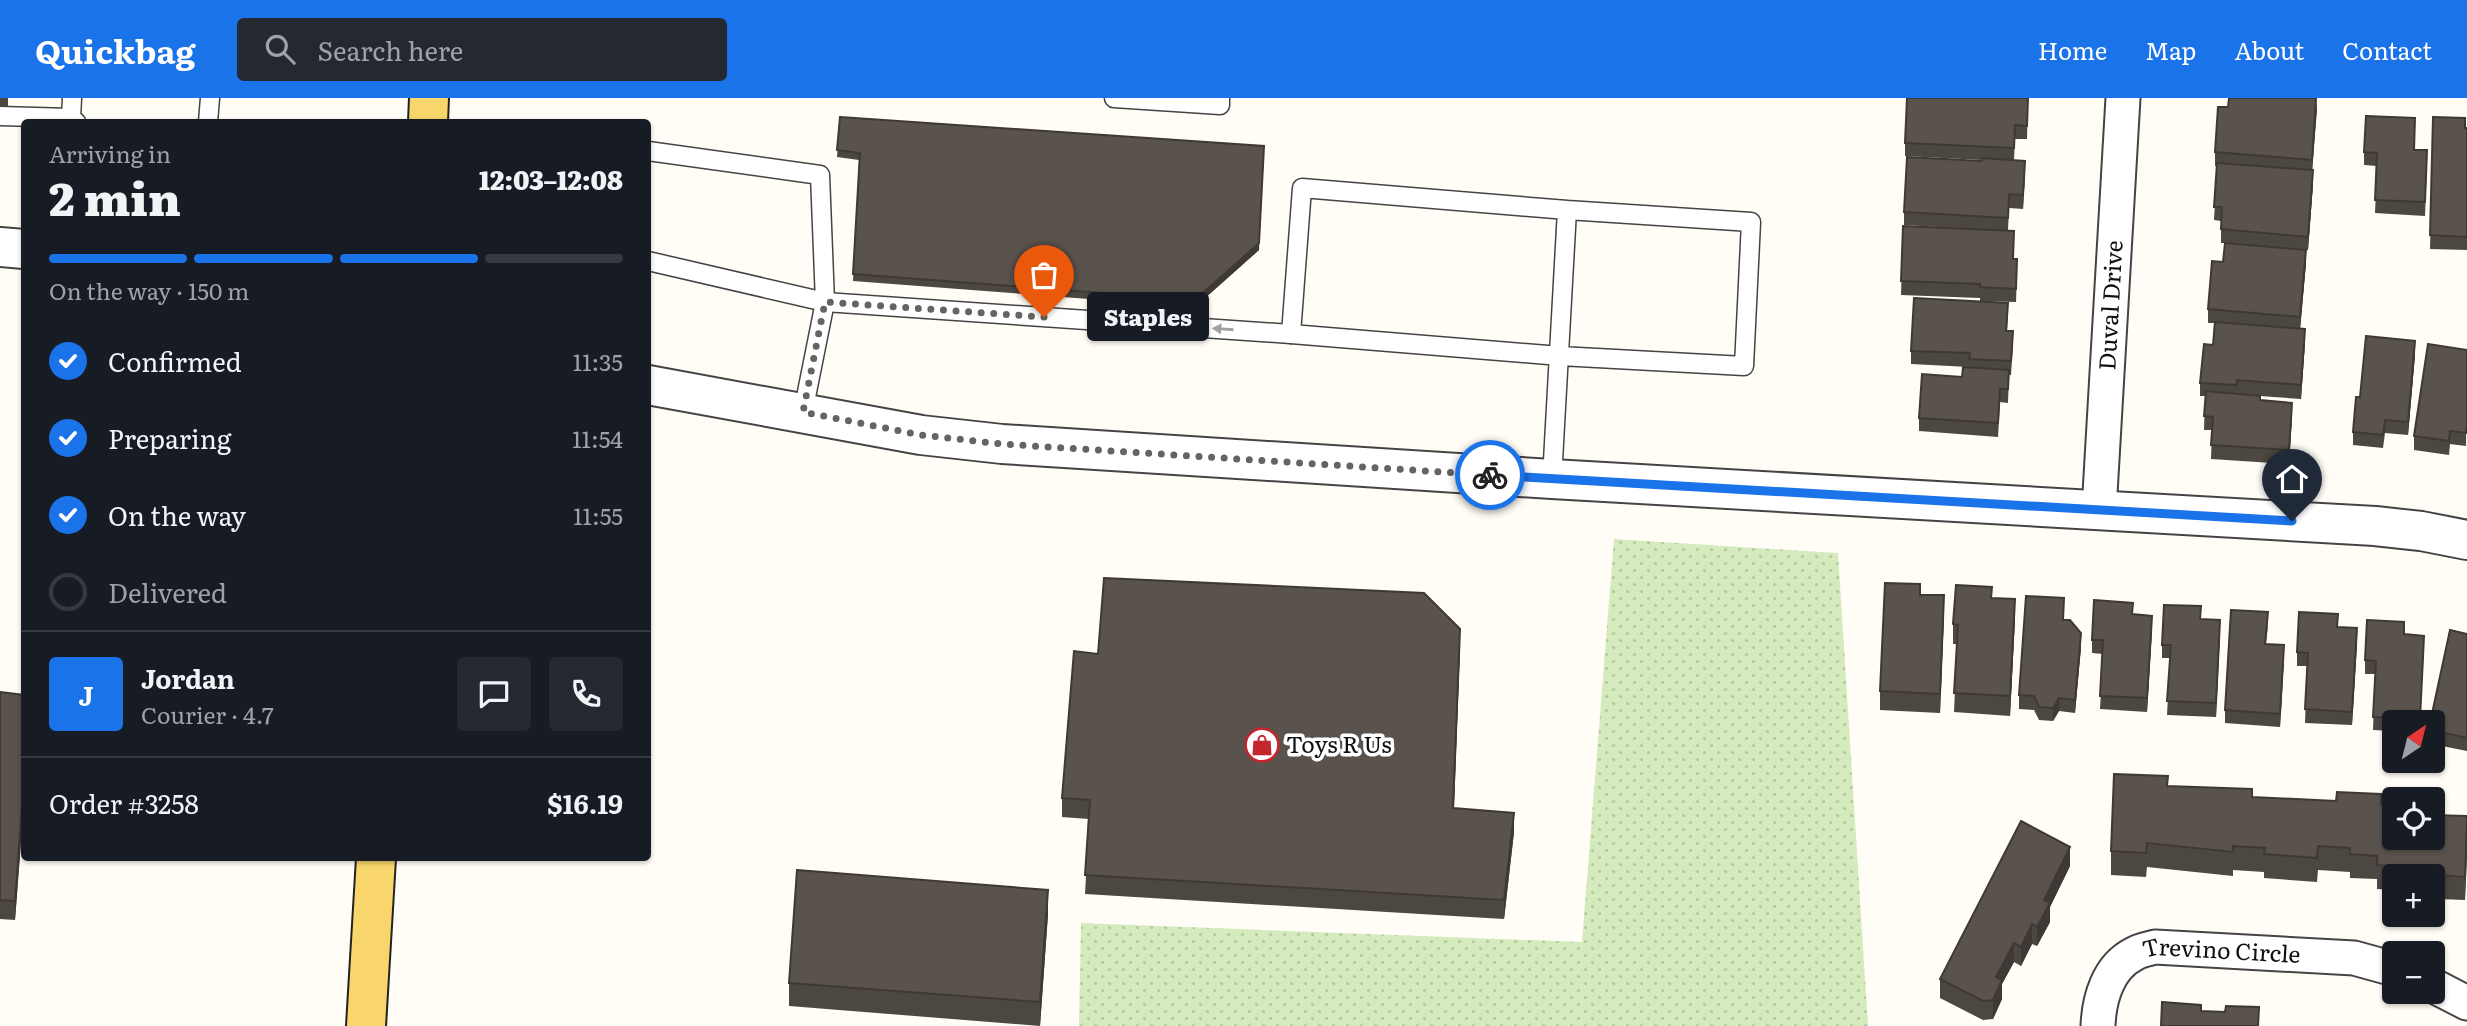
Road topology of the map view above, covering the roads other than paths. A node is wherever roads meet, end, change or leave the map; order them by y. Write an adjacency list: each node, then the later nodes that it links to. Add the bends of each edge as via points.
1 (72, 98): 9 (lane)
2 (210, 98): 10 (lane)
3 (429, 98): 11 (main road)
4 (1114, 98): 5 (lane, via 1220,105)
5 (1220, 98)
6 (2123, 98): 23 (street, Duval Drive)
7 (0, 116): 8 (lane)
8 (55, 119)
9 (73, 119)
10 (208, 119)
11 (428, 119)
12 (651, 151): 17 (lane, via 820,175)
13 (1567, 210): 18 (lane, via 1302,187); 19 (lane); 19 (lane, via 1751,222 1751,235 1744,366)
14 (0, 247): 15 (street)
15 (21, 249)
16 (651, 262): 17 (lane)
17 (825, 302): 18 (lane, one-way to 17); 21 (lane)
18 (1291, 334): 19 (lane)
19 (1560, 356): 22 (lane)
20 (651, 386): 21 (street)
21 (803, 412): 22 (street, via 921,435 1002,444)
22 (1552, 479): 23 (street)
23 (2099, 511): 24 (street, via 2375,526)
24 (2467, 540)
25 (376, 861): 29 (main road)
26 (2382, 966): 30 (street, Trevino Circle, via 2354,958 2155,947 2132,954 2115,969 2103,992)
27 (2445, 992): 28 (street)
28 (2467, 1003)
29 (366, 1026)
30 (2098, 1026)

